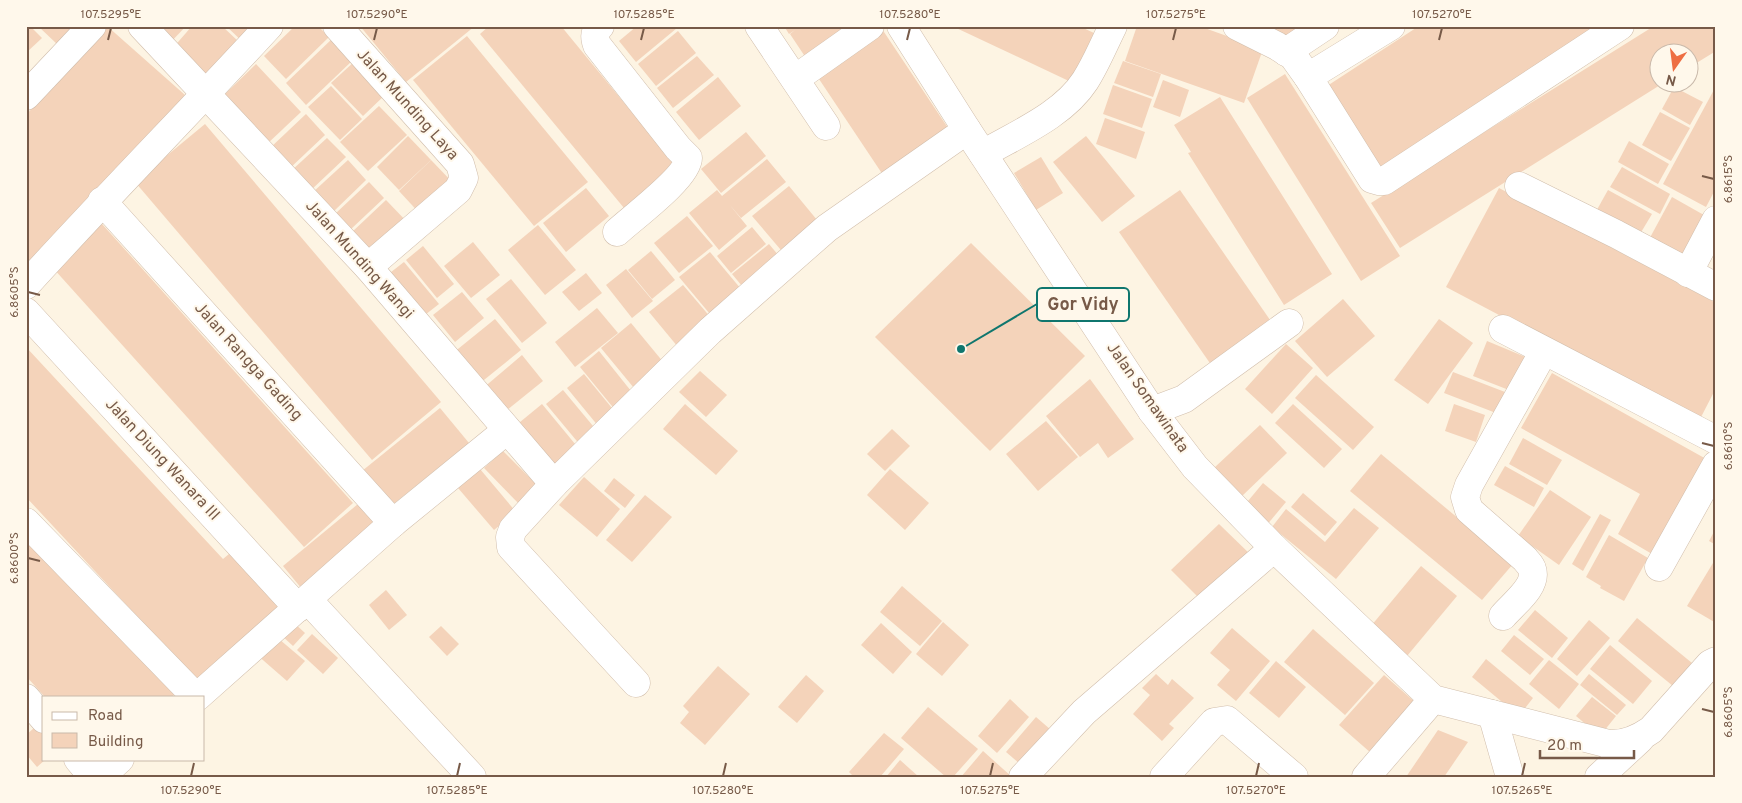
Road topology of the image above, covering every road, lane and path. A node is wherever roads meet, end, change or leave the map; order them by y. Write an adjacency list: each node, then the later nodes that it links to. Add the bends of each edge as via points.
1 (92, 26): 18 (street)
2 (142, 26): 17 (street, Jalan Munding Wangi)
3 (269, 26): 17 (street)
4 (337, 26): 26 (street, Jalan Munding Laya, via 460,164 464,178 458,190)
5 (600, 26): 25 (street, via 596,30 597,45 688,158 675,182)
6 (760, 26): 16 (street)
7 (870, 26): 16 (street)
8 (901, 26): 20 (street, Jalan Somawinata)
9 (1113, 26): 21 (street, via 1085,81 1073,96 1058,110)
10 (1325, 26): 14 (street)
11 (1391, 26): 15 (street)
12 (1620, 26): 15 (street, via 1379,181 1372,179)
13 (1251, 29): 14 (street)
14 (1286, 52): 15 (street)
15 (1308, 77)
16 (795, 79): 19 (street)
17 (207, 94): 23 (street); 26 (street, Jalan Munding Wangi)
18 (26, 96)
19 (826, 126)
20 (967, 130): 21 (street, Jalan Somawinata); 38 (street, via 827,228 710,331)
21 (983, 154): 34 (street, Jalan Somawinata)
22 (1519, 186): 27 (street)
23 (102, 201): 28 (street); 40 (street, Jalan Rangga Gading)
24 (1716, 220): 27 (street)
25 (617, 232)
26 (368, 267): 35 (street, Jalan Munding Wangi)
27 (1688, 273): 29 (street)
28 (26, 285)
29 (1716, 287)
30 (26, 312): 43 (street, Jalan Diung Wanara III)
31 (1289, 323): 34 (street, via 1184,399)
32 (1503, 329): 33 (street)
33 (1544, 352): 36 (street); 44 (street, via 1465,497 1469,510 1532,568 1528,588)
34 (1152, 411): 41 (street, Jalan Somawinata, via 1196,467)
35 (507, 430): 38 (street, Jalan Munding Wangi); 40 (street)
36 (1716, 440)
37 (1716, 465): 42 (street)
38 (554, 484): 46 (street, via 513,529 511,547)
39 (26, 522): 47 (street)
40 (393, 523): 43 (street)
41 (1274, 548): 50 (street, Jalan Somawinata); 59 (street, via 1084,712)
42 (1659, 567)
43 (303, 604): 48 (street); 58 (street, Jalan Diung Wanara III)
44 (1503, 616)
45 (1716, 661): 53 (street)
46 (636, 684)
47 (195, 696)
48 (197, 696)
49 (26, 698): 52 (street)
50 (1433, 699): 51 (street); 62 (street)
51 (1492, 714): 53 (street, via 1609,744 1626,743); 63 (street)
52 (42, 717)
53 (1651, 730): 64 (street)
54 (79, 760): 56 (street)
55 (119, 760): 57 (street)
56 (93, 777)
57 (100, 777)
58 (472, 777)
59 (1023, 777)
60 (1164, 777): 61 (street, via 1214,722 1227,720)
61 (1294, 777)
62 (1366, 777)
63 (1510, 777)
64 (1598, 777)

